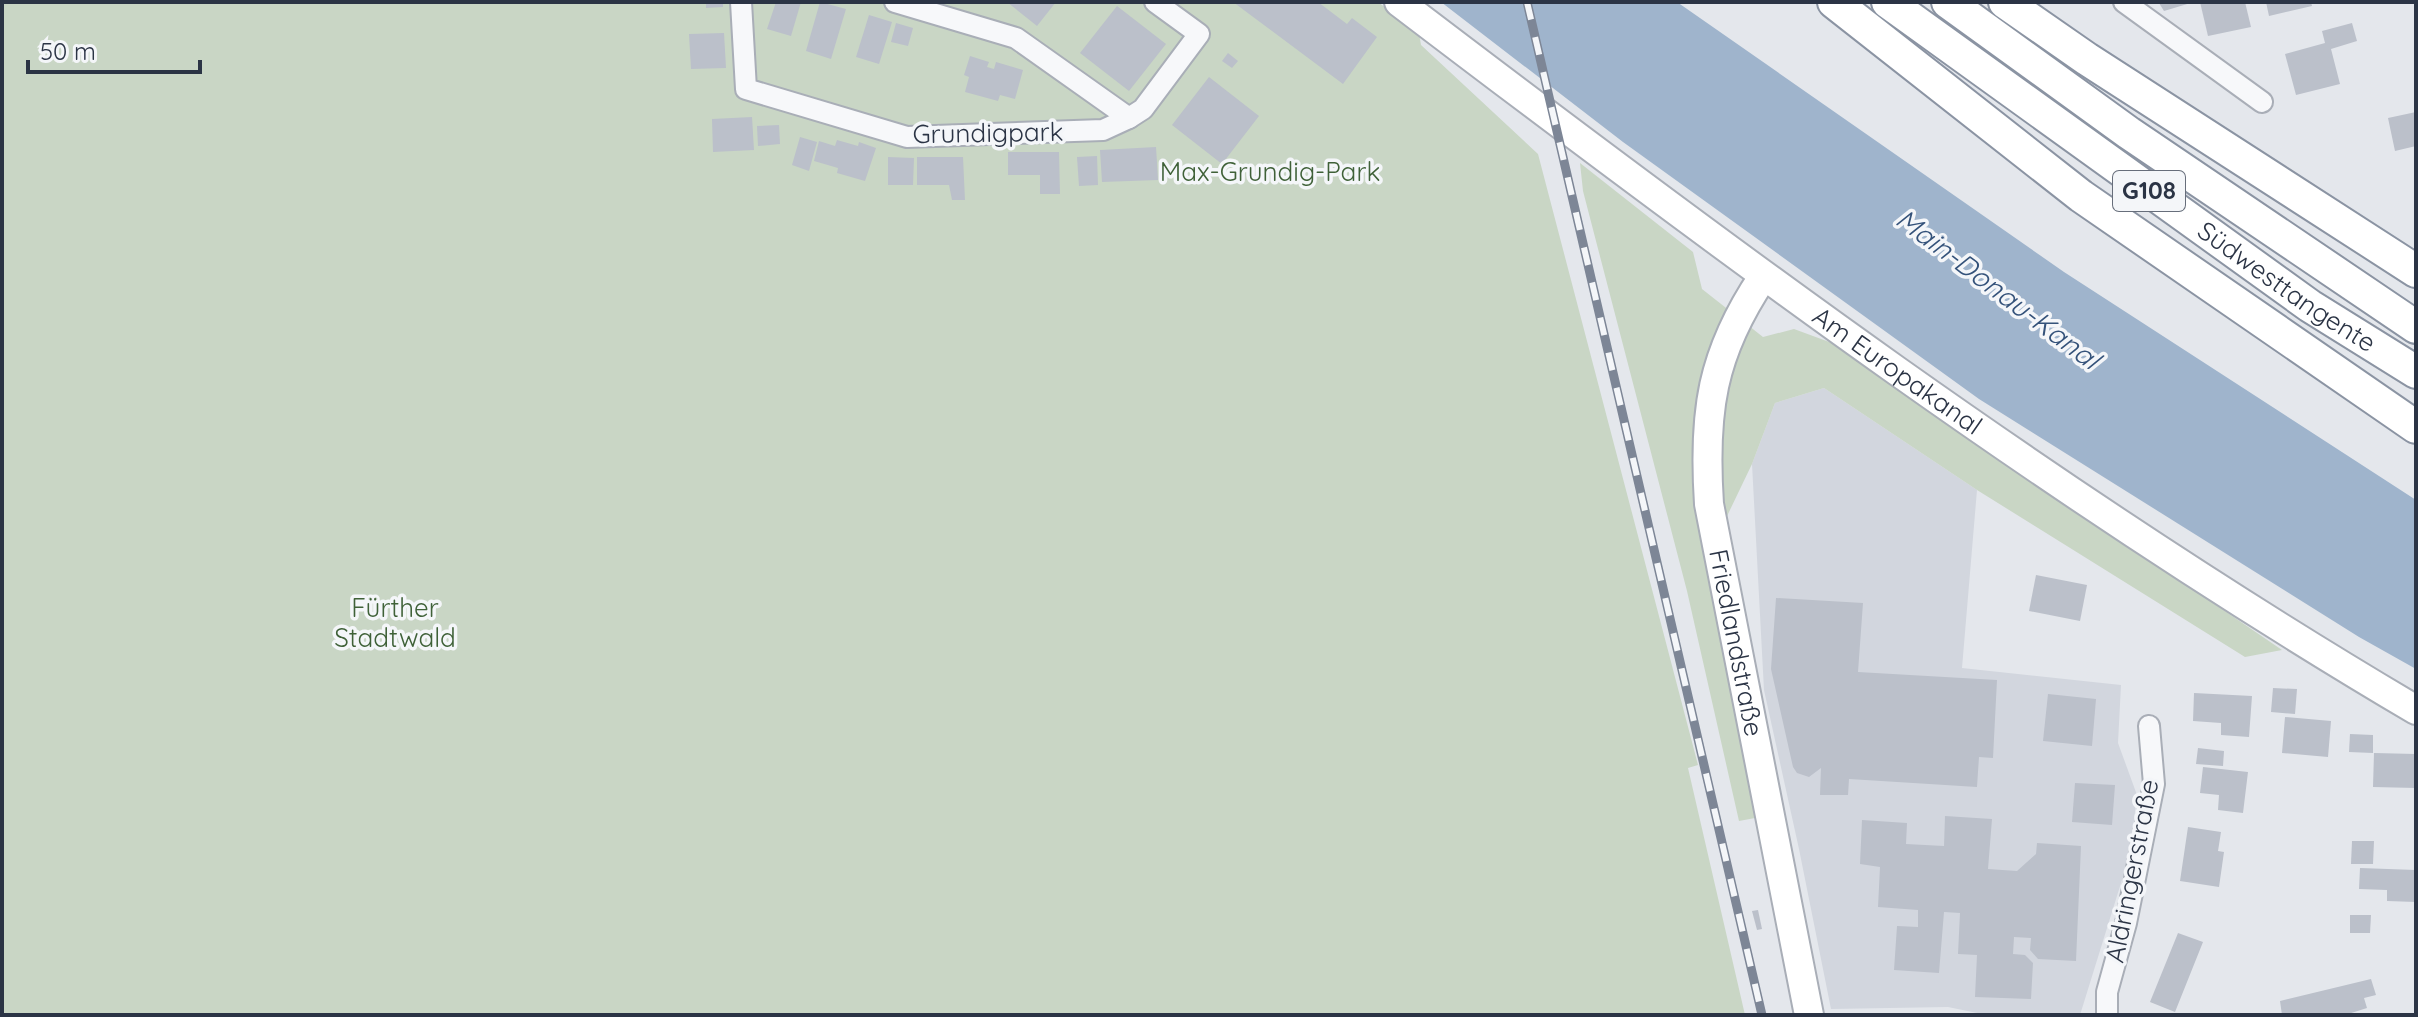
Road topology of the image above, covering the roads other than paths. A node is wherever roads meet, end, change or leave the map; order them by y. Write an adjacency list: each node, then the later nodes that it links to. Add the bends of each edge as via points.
1 (741, 2): 11 (street, Grundigpark, via 746,89 907,137 1103,130)
2 (895, 2): 11 (street, Grundigpark, via 1016,38)
3 (1155, 2): 11 (street, Grundigpark, via 1199,34 1143,109)
4 (1399, 2): 13 (main road, Am Europakanal)
5 (1834, 2): 16 (highway, via 2081,196)
6 (1888, 2): 15 (highway, Südwesttangente / G108, via 2310,306)
7 (1948, 2): 14 (highway, Südwesttangente / G108, via 2129,133)
8 (2005, 2): 12 (highway)
9 (2124, 2): 10 (street)
10 (2262, 102)
11 (1129, 118)
12 (2416, 271)
13 (1763, 277): 17 (main road, Am Europakanal, via 2147,542); 19 (main road, Friedlandstraße, via 1728,338 1709,401 1709,504)
14 (2416, 327)
15 (2416, 372)
16 (2416, 427)
17 (2416, 710)
18 (2149, 726): 20 (street, Aldringerstraße, via 2154,784 2107,992)
19 (1809, 1015)
20 (2107, 1015)

